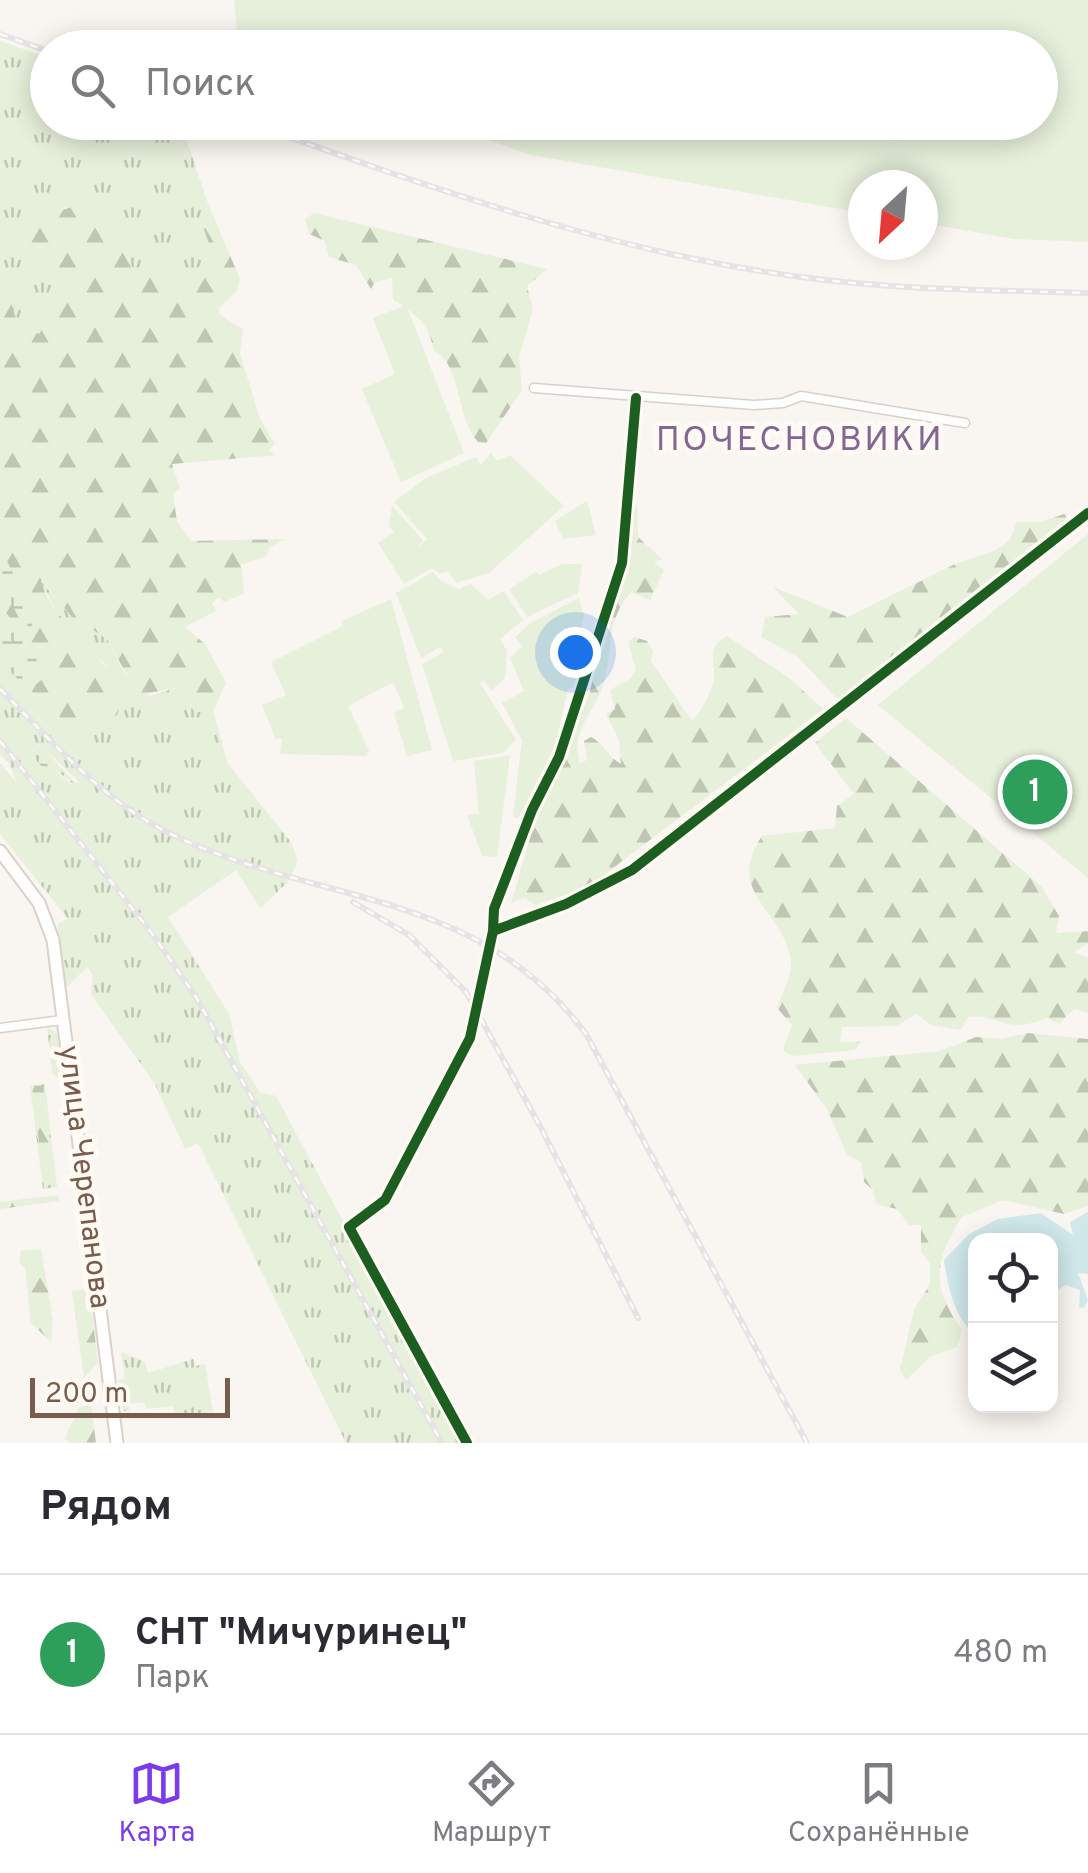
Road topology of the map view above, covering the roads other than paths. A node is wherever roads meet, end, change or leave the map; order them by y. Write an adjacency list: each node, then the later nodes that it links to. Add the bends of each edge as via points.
1 (534, 388): 2 (street)
2 (636, 398): 3 (street, via 754,405 801,396); 6 (street, via 622,563 559,757 494,909)
3 (966, 422)
4 (1088, 513): 6 (street, via 632,870)
5 (0, 851): 7 (main road, улица Черепанова, via 44,913)
6 (494, 931): 10 (street, via 470,1038 384,1200 349,1226)
7 (62, 1020): 8 (street); 9 (main road, улица Черепанова)
8 (0, 1028)
9 (117, 1443)
10 (466, 1443)

